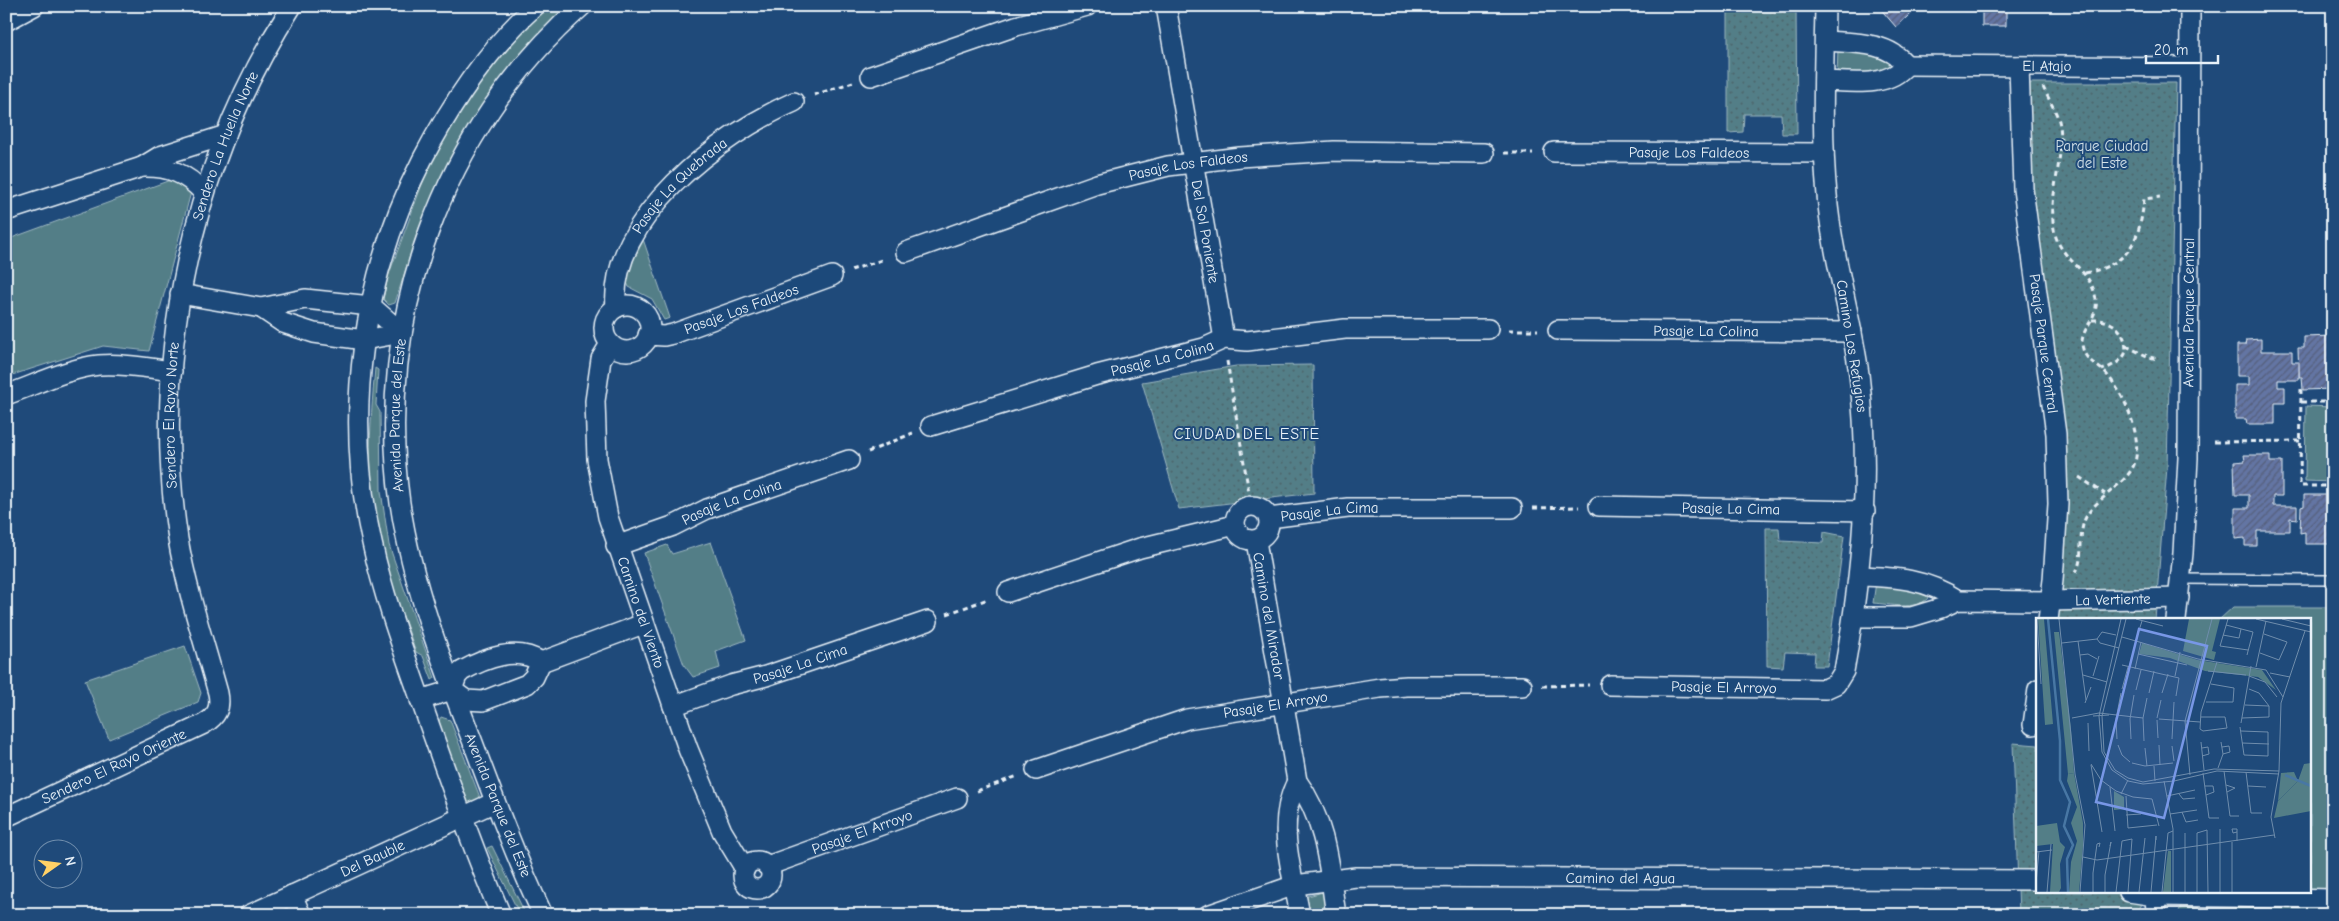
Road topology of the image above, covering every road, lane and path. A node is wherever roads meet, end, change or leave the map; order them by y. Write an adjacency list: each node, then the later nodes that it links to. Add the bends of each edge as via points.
1 (34, 6): 9 (street)
2 (292, 6): 18 (street, Sendero La Huella Norte, via 260,60)
3 (535, 6): 31 (street, via 477,71 430,144 390,236)
4 (582, 6): 38 (street, Avenida Parque del Este, via 516,77 469,145 437,208 422,248)
5 (1087, 6): 14 (street, via 1016,26)
6 (1166, 6): 22 (street, Del Sol Poniente)
7 (1825, 6): 10 (street, Camino Los Refugios)
8 (2190, 6): 13 (street, Avenida Parque Central)
9 (6, 21)
10 (1824, 41): 11 (street, via 1883,48 1899,55); 16 (street, Camino Los Refugios)
11 (1906, 65): 12 (street, El Atajo); 16 (street, via 1890,78)
12 (2019, 66): 13 (street, El Atajo); 73 (street, Pasaje Parque Central, via 2023,189 2056,434 2058,504)
13 (2189, 67): 67 (street, Avenida Parque Central, via 2188,458)
14 (870, 76): 17 (path)
15 (2041, 81): 28 (path, via 2059,122 2053,198 2055,233 2066,256)
16 (1824, 82): 21 (street, Camino Los Refugios)
17 (794, 102): 33 (street, Pasaje La Quebrada, via 748,124 675,183 645,220 624,257 616,284)
18 (226, 135): 23 (street, via 160,156); 24 (street, Sendero La Huella Norte)
19 (1554, 152): 20 (path); 21 (street, Pasaje Los Faldeos)
20 (1484, 153): 22 (street, Pasaje Los Faldeos, via 1334,151)
21 (1824, 153): 37 (street, Camino Los Refugios, via 1830,217)
22 (1193, 162): 27 (street, Pasaje Los Faldeos, via 1097,184); 40 (street, Del Sol Poniente)
23 (142, 167): 24 (street, via 168,168 180,173); 26 (street)
24 (204, 193): 30 (street, Sendero La Huella Norte)
25 (2160, 197): 28 (path, via 2144,199 2138,234 2122,258 2112,266)
26 (6, 210)
27 (906, 252): 29 (path)
28 (2085, 273): 34 (path, via 2096,298 2096,312)
29 (832, 276): 39 (street, Pasaje Los Faldeos, via 673,334)
30 (180, 294): 32 (street); 46 (street, Sendero El Rayo Norte)
31 (370, 306): 32 (street, via 305,299); 38 (street); 41 (street)
32 (261, 308): 41 (street, via 297,329)
33 (616, 308): 39 (street, via 629,306 641,311 648,322); 42 (street, via 604,324)
34 (2092, 320): 43 (path, via 2114,325 2123,334); 45 (path, via 2082,338 2082,348 2087,358)
35 (1488, 329): 36 (path); 40 (street, Pasaje La Colina, via 1345,329 1246,341)
36 (1558, 330): 37 (street, Pasaje La Colina)
37 (1852, 332): 61 (street, Camino Los Refugios, via 1863,412)
38 (402, 333): 41 (street); 83 (street, Avenida Parque del Este, via 394,417 400,502 418,585)
39 (648, 335): 42 (street, via 635,350 622,350)
40 (1224, 339): 51 (street, Pasaje La Colina, via 1204,348 1097,374); 58 (path)
41 (364, 340): 84 (street, via 359,431 364,494 381,578)
42 (610, 344): 65 (street, Camino del Viento, via 601,359 597,380 594,430 601,488)
43 (2126, 346): 44 (path); 45 (path, via 2119,360)
44 (2158, 359)
45 (2102, 370): 57 (path, via 2119,391 2136,446 2136,458 2128,475)
46 (172, 371): 48 (street, via 125,366 81,368); 88 (street, Sendero El Rayo Norte, via 170,419 178,539 218,693)
47 (2301, 389): 49 (path)
48 (6, 395)
49 (2301, 402): 50 (path); 52 (path)
50 (2333, 402)
51 (931, 426): 54 (path)
52 (2300, 441): 53 (path); 56 (path, via 2300,486)
53 (2214, 442)
54 (849, 460): 65 (street, Pasaje La Colina, via 707,509 673,526)
55 (2076, 476): 57 (path)
56 (2333, 486)
57 (2105, 494): 68 (path, via 2086,518 2082,555)
58 (1252, 506): 62 (street, via 1262,509); 63 (street, via 1237,514)
59 (1599, 506): 60 (path); 61 (street, Pasaje La Cima)
60 (1512, 508): 62 (street, Pasaje La Cima, via 1348,508)
61 (1865, 511): 66 (street, Camino Los Refugios)
62 (1269, 518): 64 (street, via 1266,535)
63 (1235, 525): 64 (street, via 1244,539); 70 (street, via 1140,548)
64 (1256, 541): 86 (street, Camino del Mirador)
65 (616, 546): 78 (street, Camino del Viento)
66 (1859, 576): 72 (street, La Vertiente, via 1915,580); 74 (street, Camino Los Refugios)
67 (2181, 579): 69 (lane); 71 (street, Avenida Parque Central)
68 (2072, 580)
69 (2333, 580)
70 (1008, 592): 77 (path)
71 (2179, 598): 73 (street, La Vertiente); 76 (street, Avenida Parque Central)
72 (1958, 600): 73 (street, La Vertiente); 74 (street, La Vertiente, via 1910,617)
73 (2050, 601): 75 (street, Pasaje Parque Central)
74 (1854, 617): 81 (street, Camino Los Refugios, via 1844,671)
75 (2048, 618)
76 (2176, 618)
77 (928, 621): 87 (street, Pasaje La Cima)
78 (643, 624): 79 (street); 87 (street, Camino del Viento)
79 (541, 662): 83 (street, via 523,654 505,654 462,671); 83 (street, via 527,684 483,701 466,700)
80 (1610, 684): 81 (street, Pasaje El Arroyo, via 1819,689); 82 (path)
81 (1836, 684)
82 (1522, 686): 86 (street, Pasaje El Arroyo, via 1380,688)
83 (452, 690): 84 (street); 93 (street, Avenida Parque del Este)
84 (420, 700): 94 (street)
85 (2036, 703): 89 (street)
86 (1284, 704): 90 (street, Pasaje El Arroyo, via 1187,720); 91 (street, Camino del Mirador)
87 (672, 706): 96 (street, Camino del Viento, via 722,831)
88 (218, 711): 95 (street, Sendero El Rayo Oriente, via 204,724)
89 (2033, 725)
90 (1036, 770): 92 (path)
91 (1297, 781): 97 (street, Camino del Mirador, via 1318,818); 99 (street, via 1285,815 1287,848)
92 (957, 798): 96 (street, Pasaje El Arroyo, via 767,866 756,862)
93 (495, 802): 94 (street, Del Bauble); 107 (street, Avenida Parque del Este)
94 (462, 817): 101 (street, Del Bauble); 106 (street)
95 (6, 818)
96 (745, 869)
97 (1331, 880): 98 (street, Camino del Agua, via 1395,877); 99 (street, Camino del Agua); 110 (street, Camino del Mirador)
98 (2036, 880)
99 (1295, 885): 108 (street, Camino del Agua); 109 (street)
100 (2135, 894): 103 (street)
101 (292, 895): 104 (street, Del Bauble); 105 (street)
102 (2333, 899): 103 (street)
103 (2156, 901)
104 (249, 915)
105 (301, 915)
106 (501, 915)
107 (543, 915)
108 (1208, 915)
109 (1300, 915)
110 (1336, 915)

